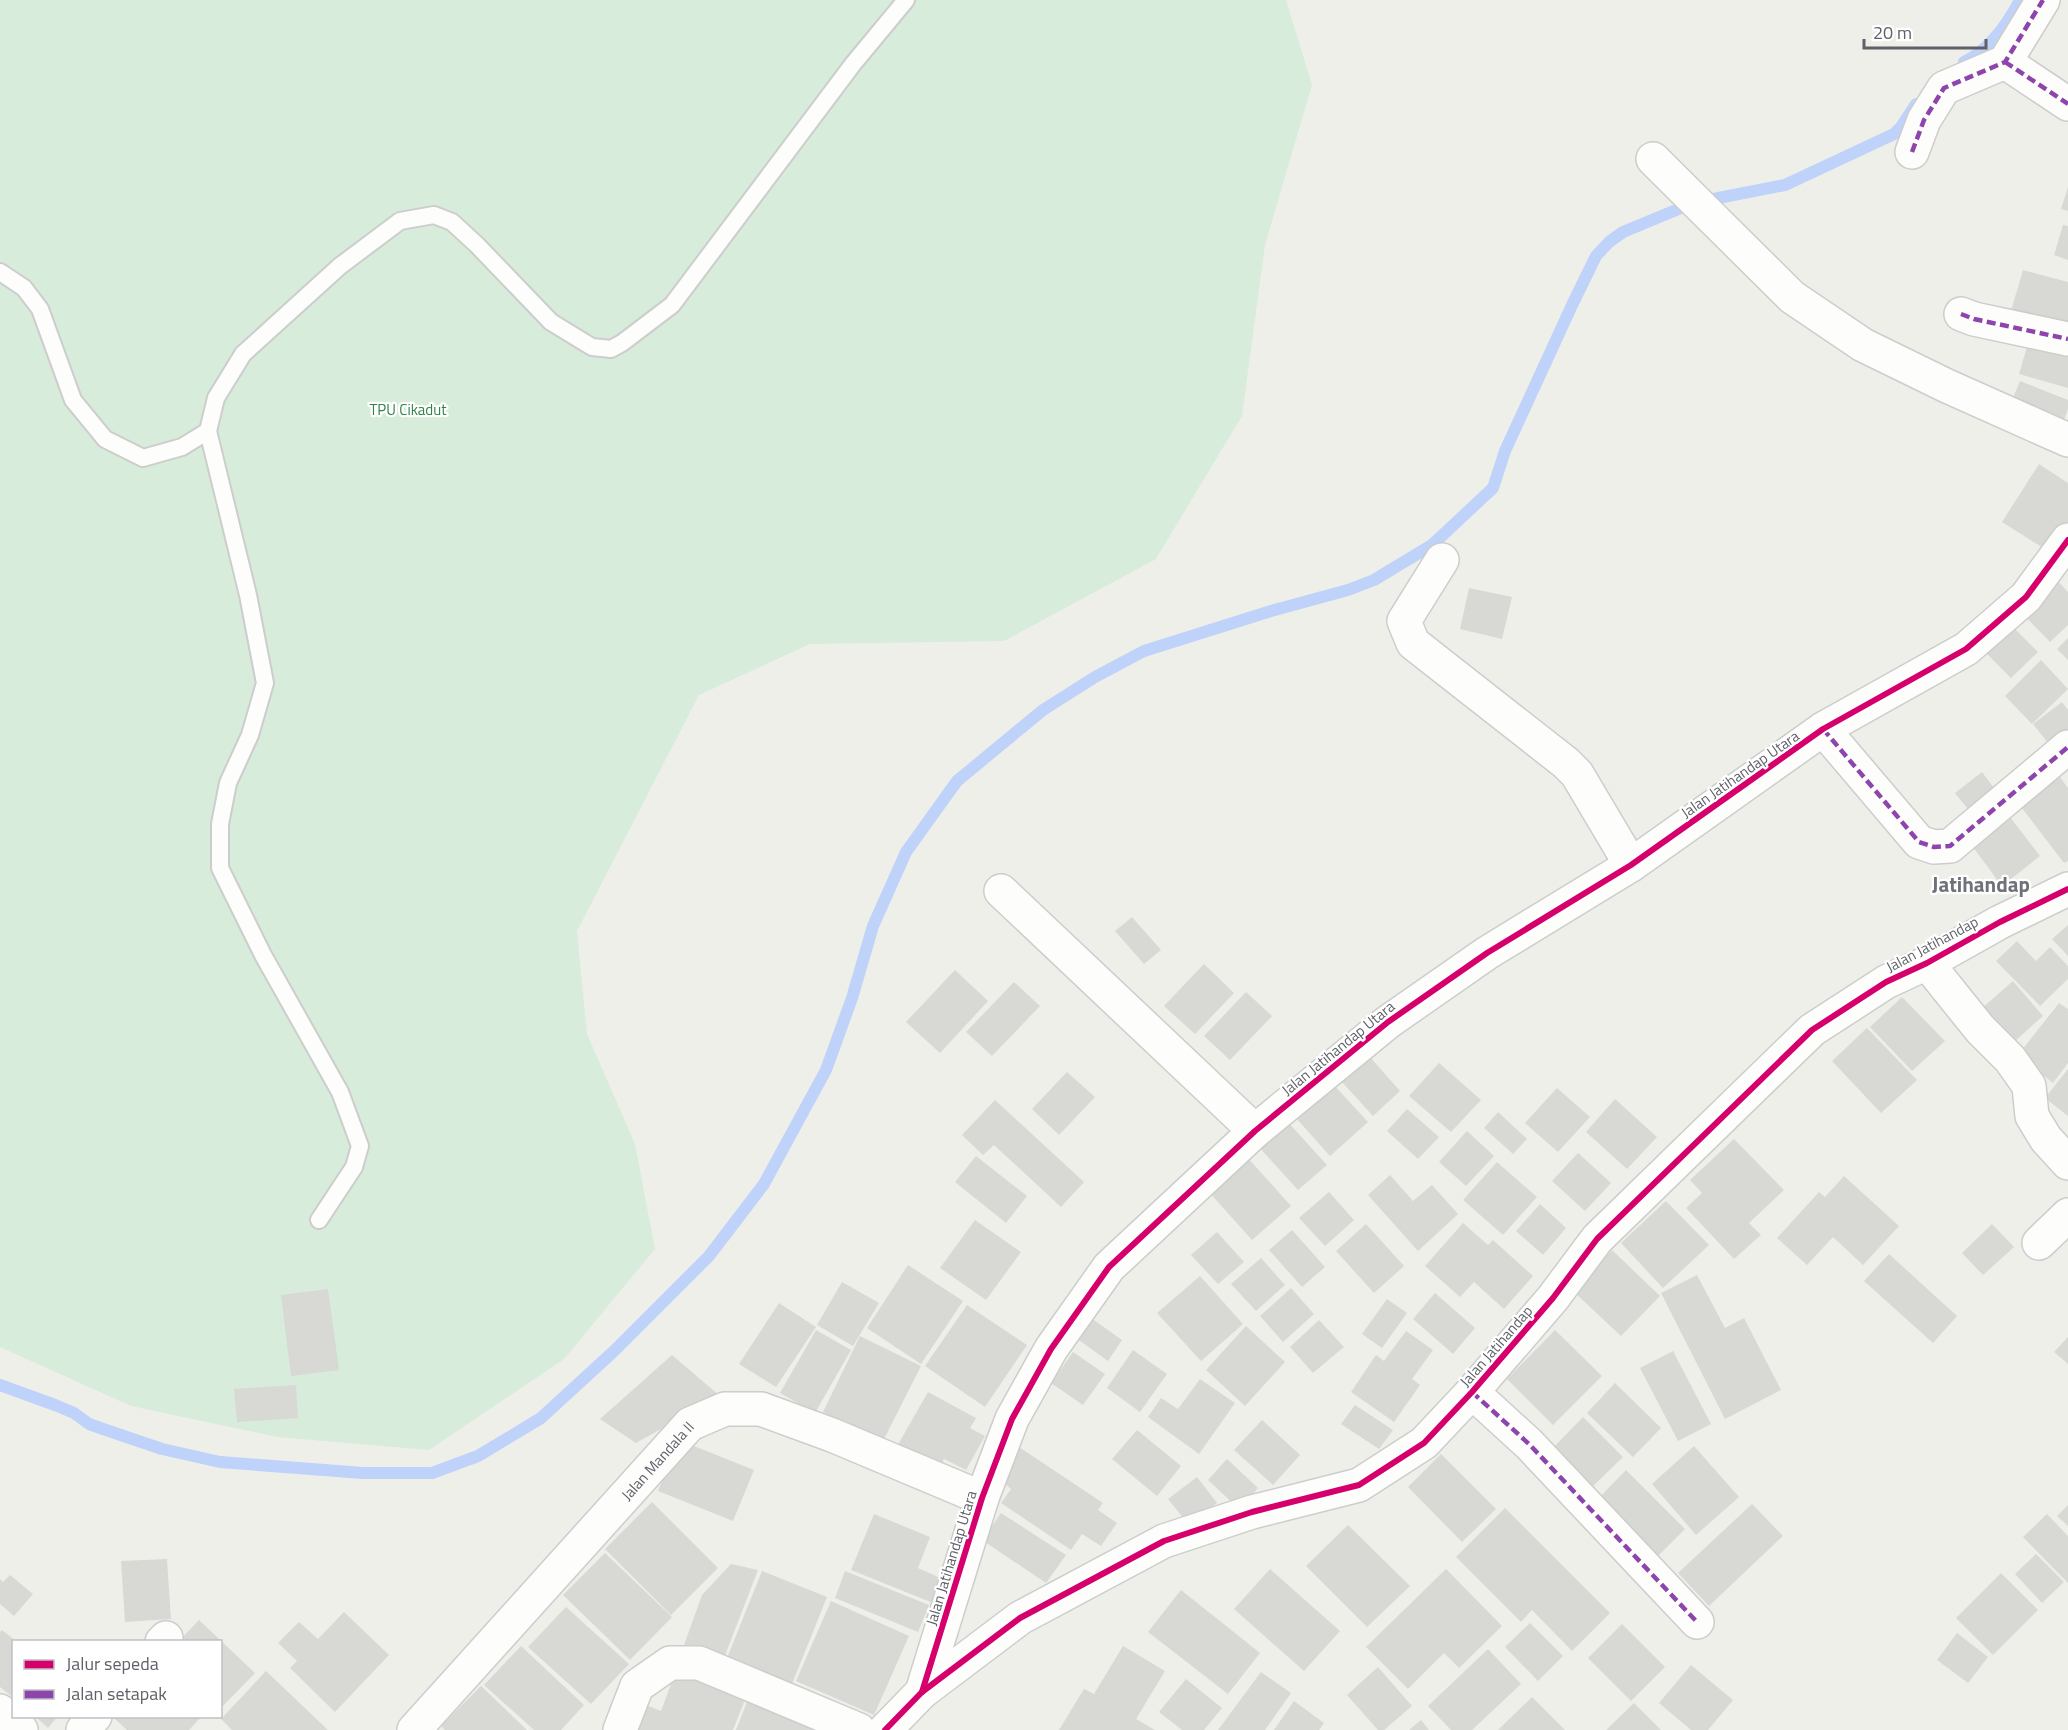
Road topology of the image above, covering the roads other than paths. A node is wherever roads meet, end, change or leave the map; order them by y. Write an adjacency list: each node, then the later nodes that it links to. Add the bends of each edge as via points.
1 (906, 0): 10 (lane, via 853,64 672,305 622,344 610,349 592,347 551,322 452,222 434,215 400,221 340,266 243,354 216,398)
2 (2043, 0): 3 (street)
3 (2005, 62): 4 (street); 5 (street, via 1944,88 1924,120)
4 (2068, 104)
5 (1912, 152)
6 (1653, 159): 11 (street, via 1792,297 1863,345)
7 (0, 272): 10 (lane, via 24,288 40,309 73,399 105,439 143,458 182,447)
8 (1961, 314): 9 (street)
9 (2068, 339)
10 (208, 431): 23 (lane, via 265,683 250,735 228,783 220,824 220,868 263,955 340,1092 360,1146 354,1167)
11 (2068, 441)
12 (2068, 540): 14 (street, Jalan Jatihandap Utara, via 2026,597 1966,649)
13 (1442, 560): 16 (street, via 1404,621 1413,643 1577,774)
14 (1823, 729): 15 (street, via 1919,842 1934,848 1950,846); 16 (street, Jalan Jatihandap Utara)
15 (2068, 747)
16 (1631, 865): 20 (street, Jalan Jatihandap Utara, via 1487,953 1388,1022)
17 (2068, 889): 19 (street, Jalan Jatihandap)
18 (1001, 891): 20 (street)
19 (1927, 963): 21 (street, via 1980,1029 2010,1059 2029,1086 2032,1116); 25 (street, Jalan Jatihandap, via 1886,982 1812,1030 1597,1239)
20 (1255, 1131): 26 (street, Jalan Jatihandap Utara, via 1109,1267 1051,1349 1012,1419)
21 (2068, 1163)
22 (2068, 1215): 24 (street)
23 (320, 1220)
24 (2039, 1243)
25 (1473, 1392): 27 (street, via 1528,1444); 28 (street, Jalan Jatihandap, via 1424,1443 1359,1485 1252,1512 1164,1541 1020,1618)
26 (982, 1498): 28 (street, Jalan Jatihandap Utara); 33 (street, Jalan Mandala II, via 761,1409 725,1409 690,1424)
27 (1697, 1622)
28 (922, 1692): 36 (street, Jalan Jatihandap)
29 (0, 1711): 31 (street)
30 (93, 1718): 32 (street)
31 (21, 1730)
32 (82, 1730)
33 (414, 1730)
34 (620, 1730): 35 (street, via 637,1686 670,1664 699,1663)
35 (859, 1730)
36 (885, 1730)

